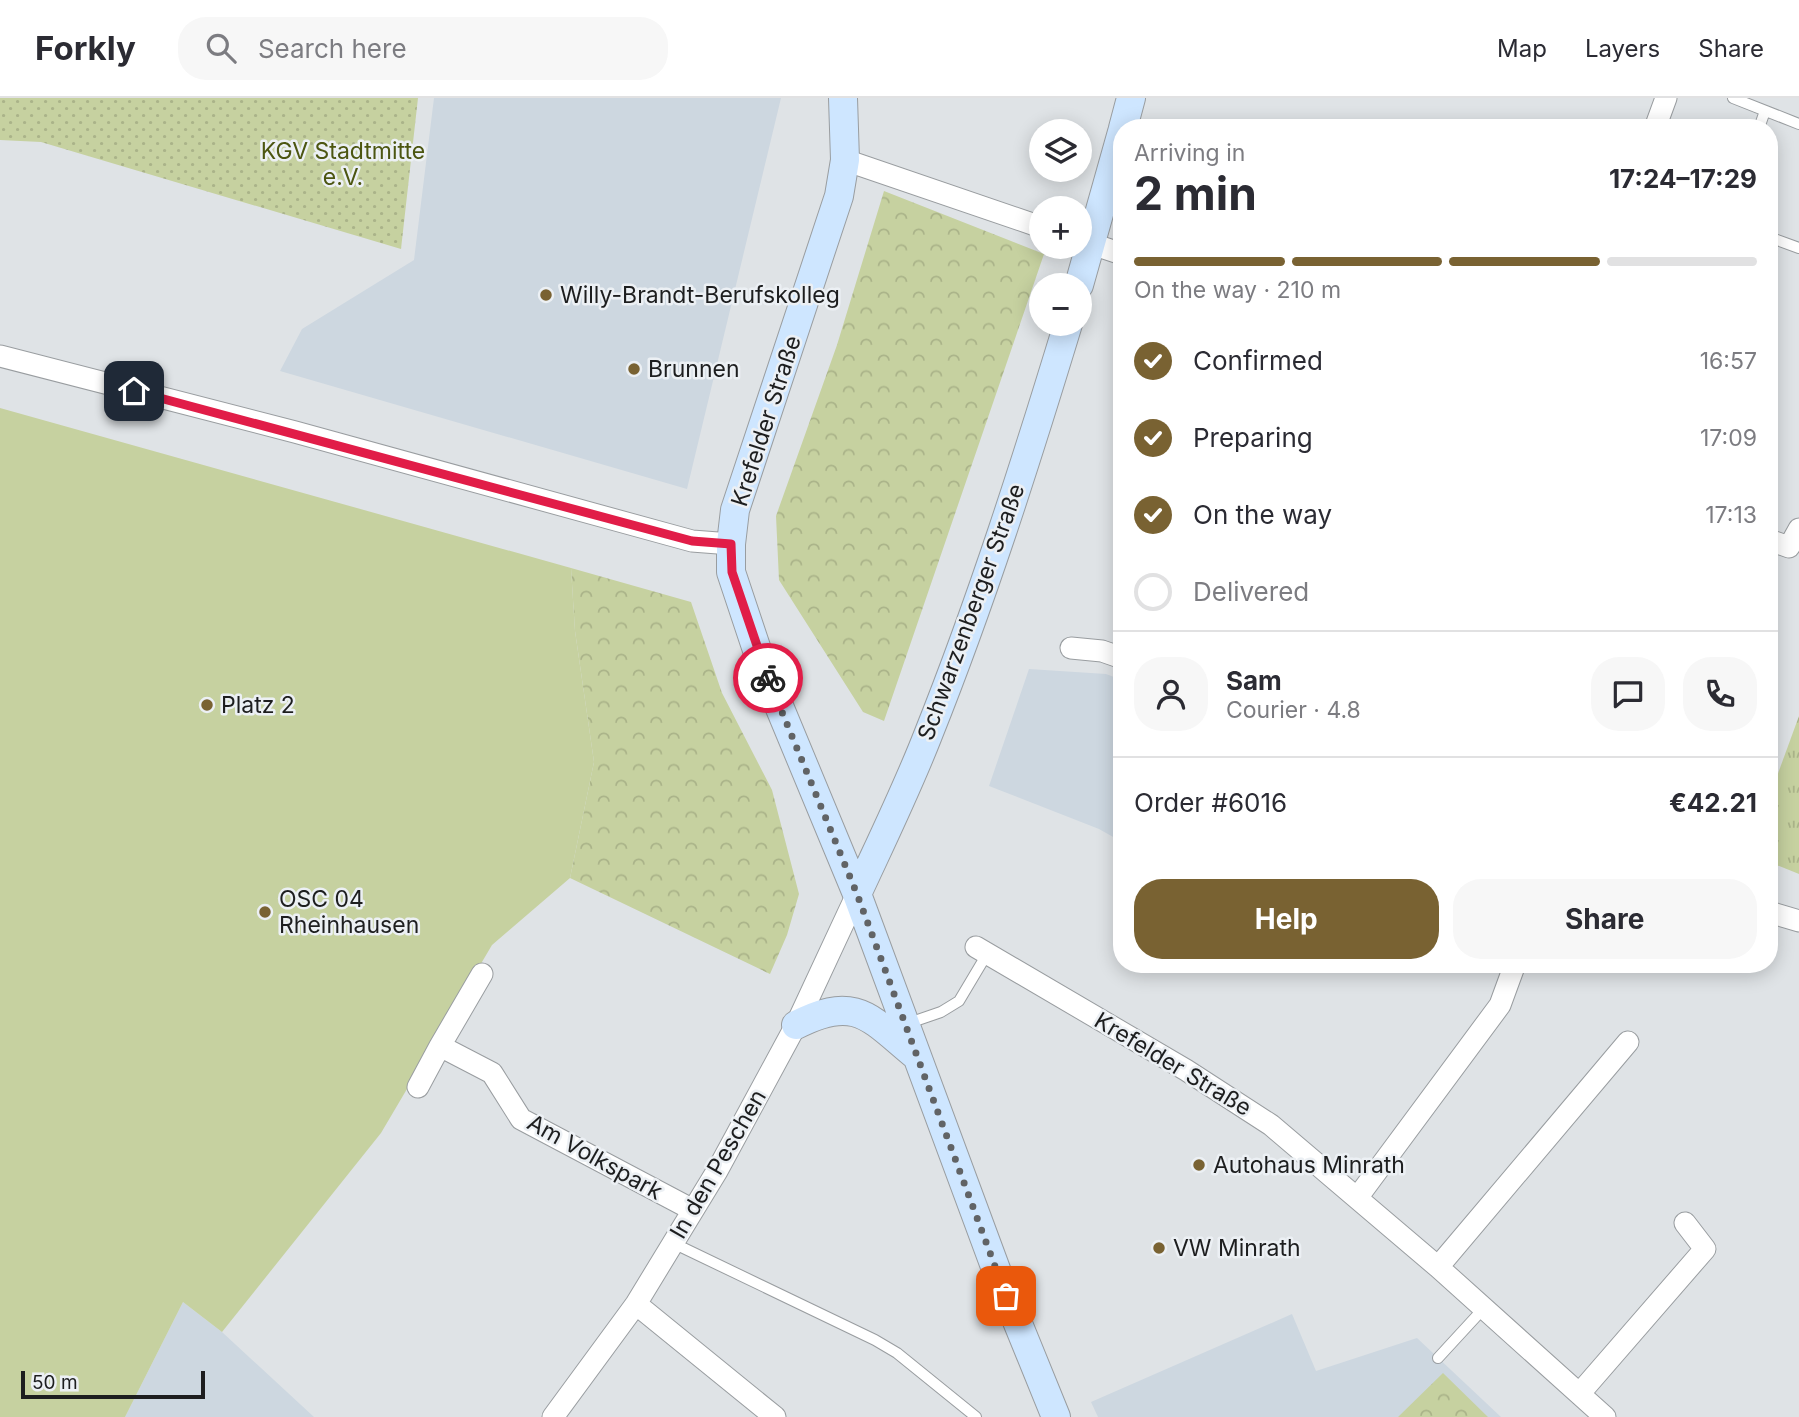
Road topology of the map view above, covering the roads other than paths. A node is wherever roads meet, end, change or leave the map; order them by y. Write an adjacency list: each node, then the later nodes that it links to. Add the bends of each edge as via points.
1 (843, 98): 11 (main road, Krefelder Straße)
2 (1131, 98): 6 (main road)
3 (1666, 98): 7 (street)
4 (1733, 98): 5 (lane)
5 (1765, 111): 8 (lane); 9 (lane)
6 (1125, 119)
7 (1658, 119)
8 (1762, 119)
9 (1799, 124)
10 (1113, 158): 13 (main road)
11 (845, 160): 12 (street); 22 (main road, Krefelder Straße, via 832,222 735,510)
12 (1029, 223)
13 (1092, 223)
14 (1778, 240): 16 (lane)
15 (1092, 244): 17 (street)
16 (1799, 248)
17 (1113, 251)
18 (1064, 336): 25 (main road, Schwarzenberger Straße, via 985,585 927,737)
19 (0, 356): 22 (street, via 692,541)
20 (1799, 529): 21 (street, via 1788,547)
21 (1778, 543)
22 (731, 544): 25 (main road, Krefelder Straße, via 732,572 762,665)
23 (1071, 648): 24 (street)
24 (1113, 655)
25 (857, 894): 31 (street, In den Peschen); 32 (main road, Krefelder Straße)
26 (1778, 915): 27 (street)
27 (1799, 921)
28 (982, 951): 32 (lane, via 959,1001); 37 (street, Krefelder Straße, via 1271,1125)
29 (1512, 973): 37 (street, via 1500,1005)
30 (482, 974): 34 (street)
31 (796, 1025): 35 (main road, via 828,1011 855,1012); 38 (street, In den Peschen)
32 (905, 1025): 35 (main road, Krefelder Straße)
33 (1628, 1042): 41 (street)
34 (440, 1046): 36 (street); 38 (street, Am Volkspark, via 492,1073 521,1119)
35 (916, 1056): 49 (main road, Krefelder Straße)
36 (418, 1087)
37 (1357, 1198): 41 (street, Krefelder Straße)
38 (693, 1210): 40 (street, In den Peschen)
39 (1685, 1223): 45 (street, via 1705,1249)
40 (673, 1243): 42 (street, In den Peschen); 48 (lane, via 875,1340)
41 (1438, 1266): 43 (street, Krefelder Straße)
42 (636, 1304): 46 (street, In den Peschen); 47 (street)
43 (1484, 1308): 44 (lane); 45 (street, Krefelder Straße)
44 (1438, 1358)
45 (1580, 1393): 50 (street, Krefelder Straße)
46 (553, 1417)
47 (775, 1417)
48 (976, 1417)
49 (1056, 1417)
50 (1605, 1417)

